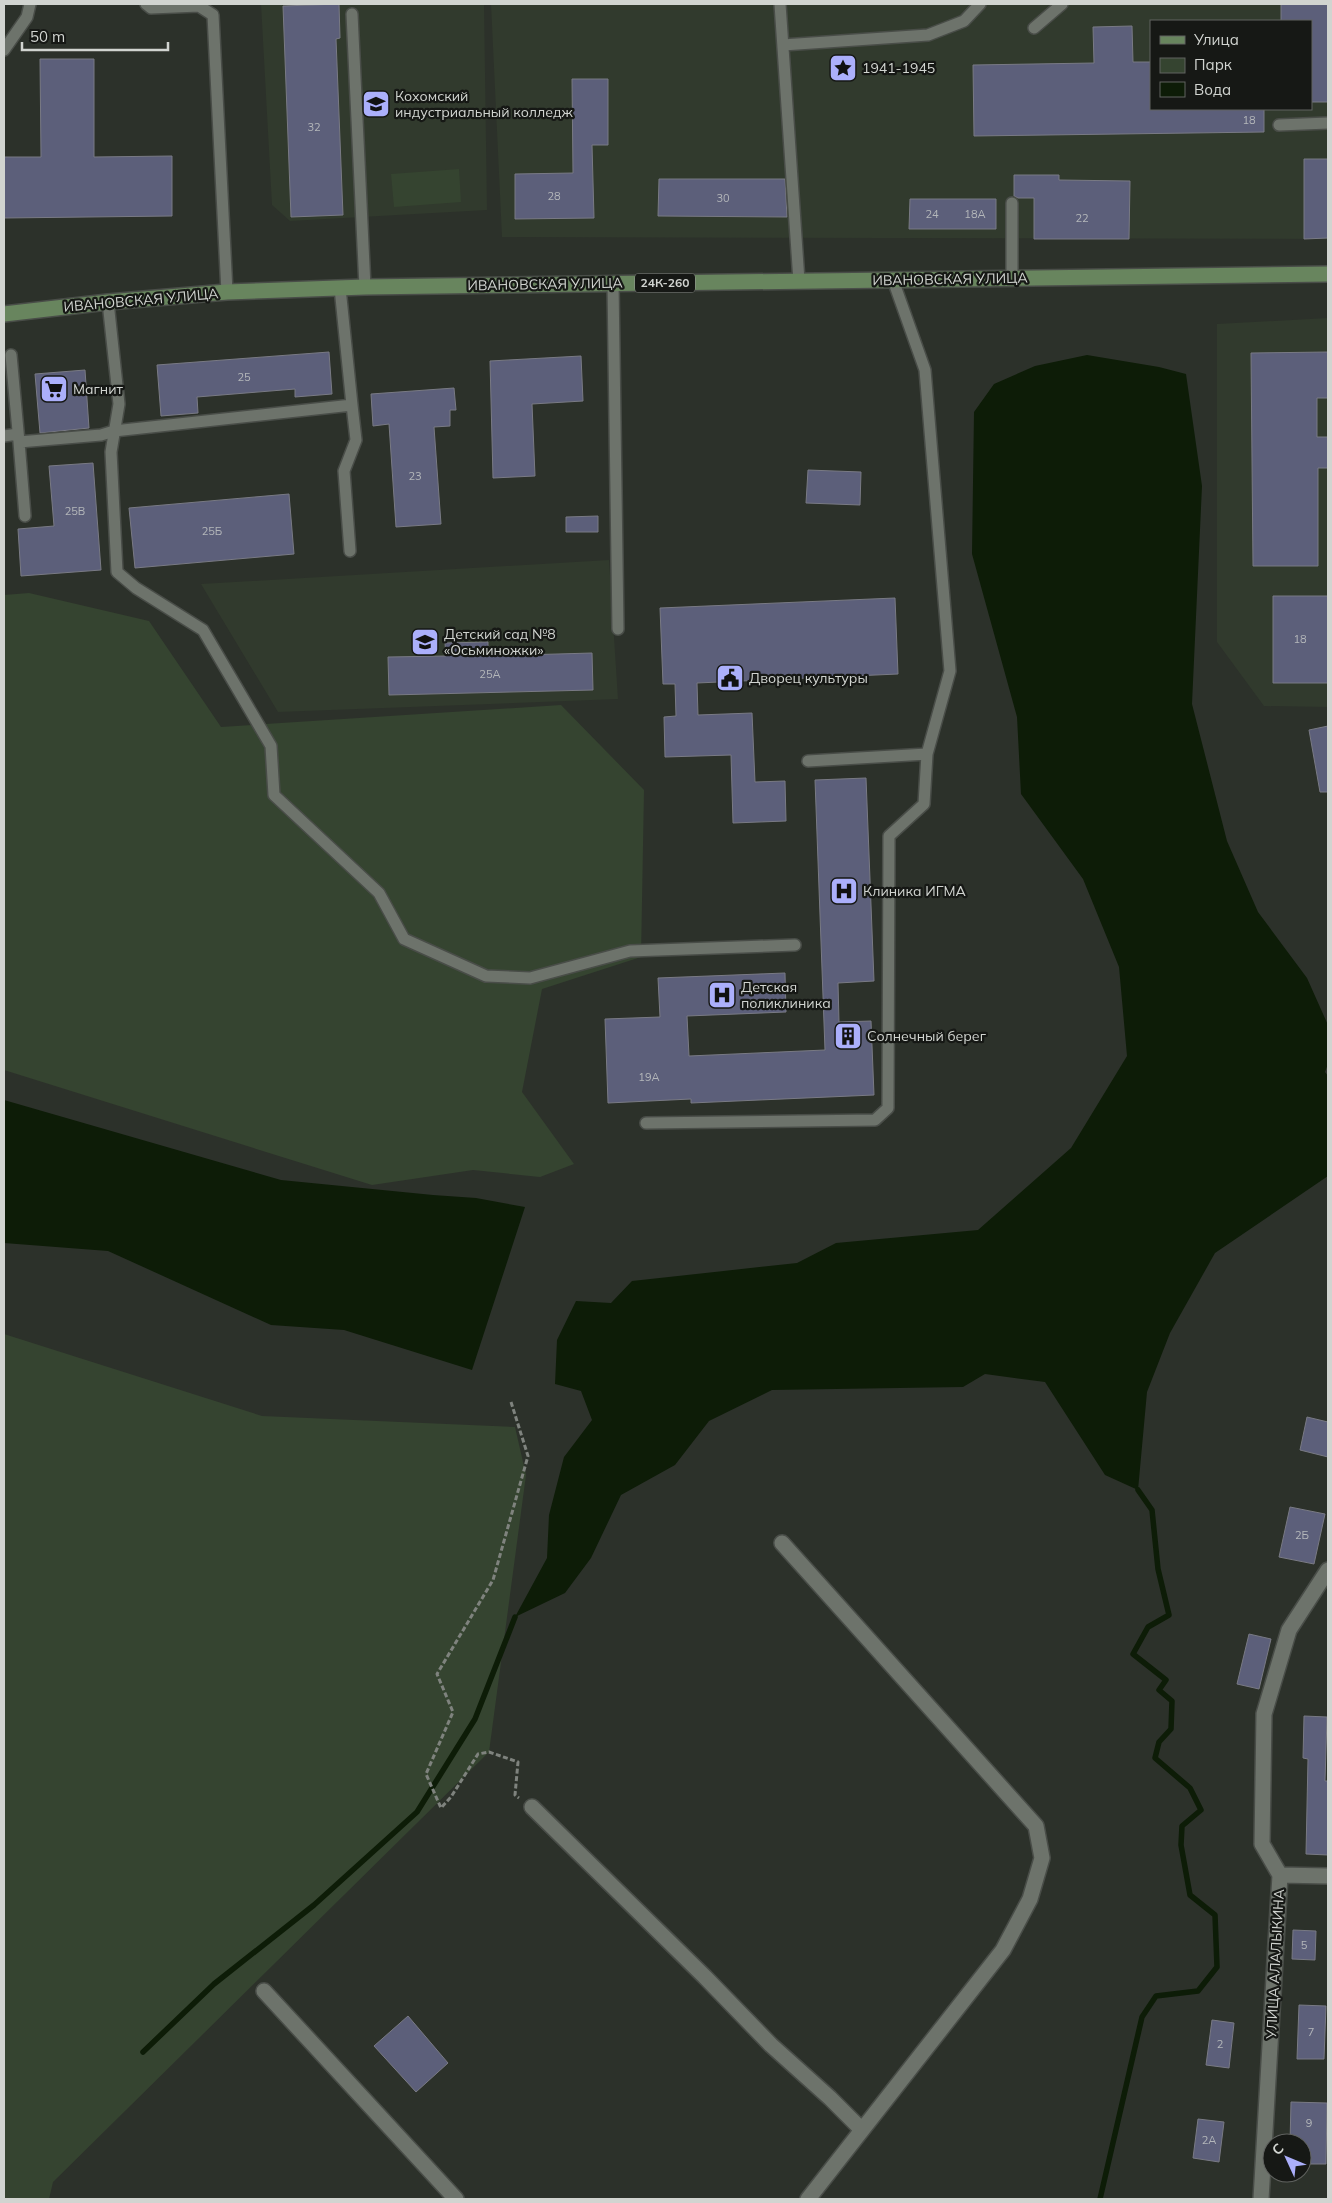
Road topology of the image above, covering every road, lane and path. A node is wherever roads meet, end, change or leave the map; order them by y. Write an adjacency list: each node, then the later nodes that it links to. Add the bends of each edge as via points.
1 (30, 4): 9 (lane, via 27,17)
2 (146, 4): 20 (lane, via 151,8 199,6 213,15)
3 (780, 4): 8 (lane)
4 (980, 4): 8 (lane, via 964,21 928,35)
5 (1062, 4): 7 (lane)
6 (352, 14): 18 (lane)
7 (1034, 28)
8 (783, 45): 16 (lane)
9 (4, 50)
10 (1328, 123): 11 (lane)
11 (1279, 125)
12 (1012, 203): 14 (lane)
13 (1328, 274): 14 (main road, ИВАНОВСКАЯ УЛИЦА / 24К-260)
14 (1012, 278): 15 (main road, ИВАНОВСКАЯ УЛИЦА / 24К-260)
15 (893, 280): 16 (main road, ИВАНОВСКАЯ УЛИЦА / 24К-260); 31 (lane, via 925,370 950,671)
16 (799, 281): 17 (main road, ИВАНОВСКАЯ УЛИЦА / 24К-260)
17 (613, 284): 18 (main road, ИВАНОВСКАЯ УЛИЦА / 24К-260); 30 (lane)
18 (365, 287): 19 (main road, ИВАНОВСКАЯ УЛИЦА / 24К-260)
19 (340, 288): 20 (main road, ИВАНОВСКАЯ УЛИЦА / 24К-260); 24 (lane)
20 (227, 292): 21 (main road, ИВАНОВСКАЯ УЛИЦА / 24К-260)
21 (108, 302): 22 (main road, ИВАНОВСКАЯ УЛИЦА / 24К-260); 25 (lane, via 119,404)
22 (4, 314)
23 (11, 356): 27 (lane)
24 (352, 405): 25 (lane); 29 (lane, via 356,440 344,471)
25 (114, 431): 27 (lane, via 101,435); 33 (lane, via 111,452 117,572 136,588 203,630 271,746 274,795 379,893 404,939 486,976 530,978 630,950)
26 (4, 436): 27 (lane)
27 (18, 438): 28 (lane)
28 (25, 516)
29 (350, 551)
30 (618, 628)
31 (927, 754): 32 (lane); 34 (lane, via 924,804 889,836 888,1108 875,1120)
32 (808, 761)
33 (795, 945)
34 (646, 1123)
35 (511, 1402): 38 (path, via 528,1456 493,1580 437,1674 453,1712 426,1774 441,1808 478,1754 489,1752 518,1762 514,1795)
36 (782, 1543): 42 (street, via 1036,1826 1042,1858 1030,1899 1003,1950)
37 (1328, 1570): 39 (street, УЛИЦА АЛАЛЫКИНА, via 1289,1630 1264,1714 1262,1844)
38 (532, 1807): 42 (street, via 771,2045)
39 (1280, 1875): 40 (street); 45 (street, УЛИЦА АЛАЛЫКИНА)
40 (1328, 1876)
41 (264, 1991): 43 (street)
42 (862, 2130): 44 (street)
43 (456, 2199)
44 (808, 2199)
45 (1261, 2199)

